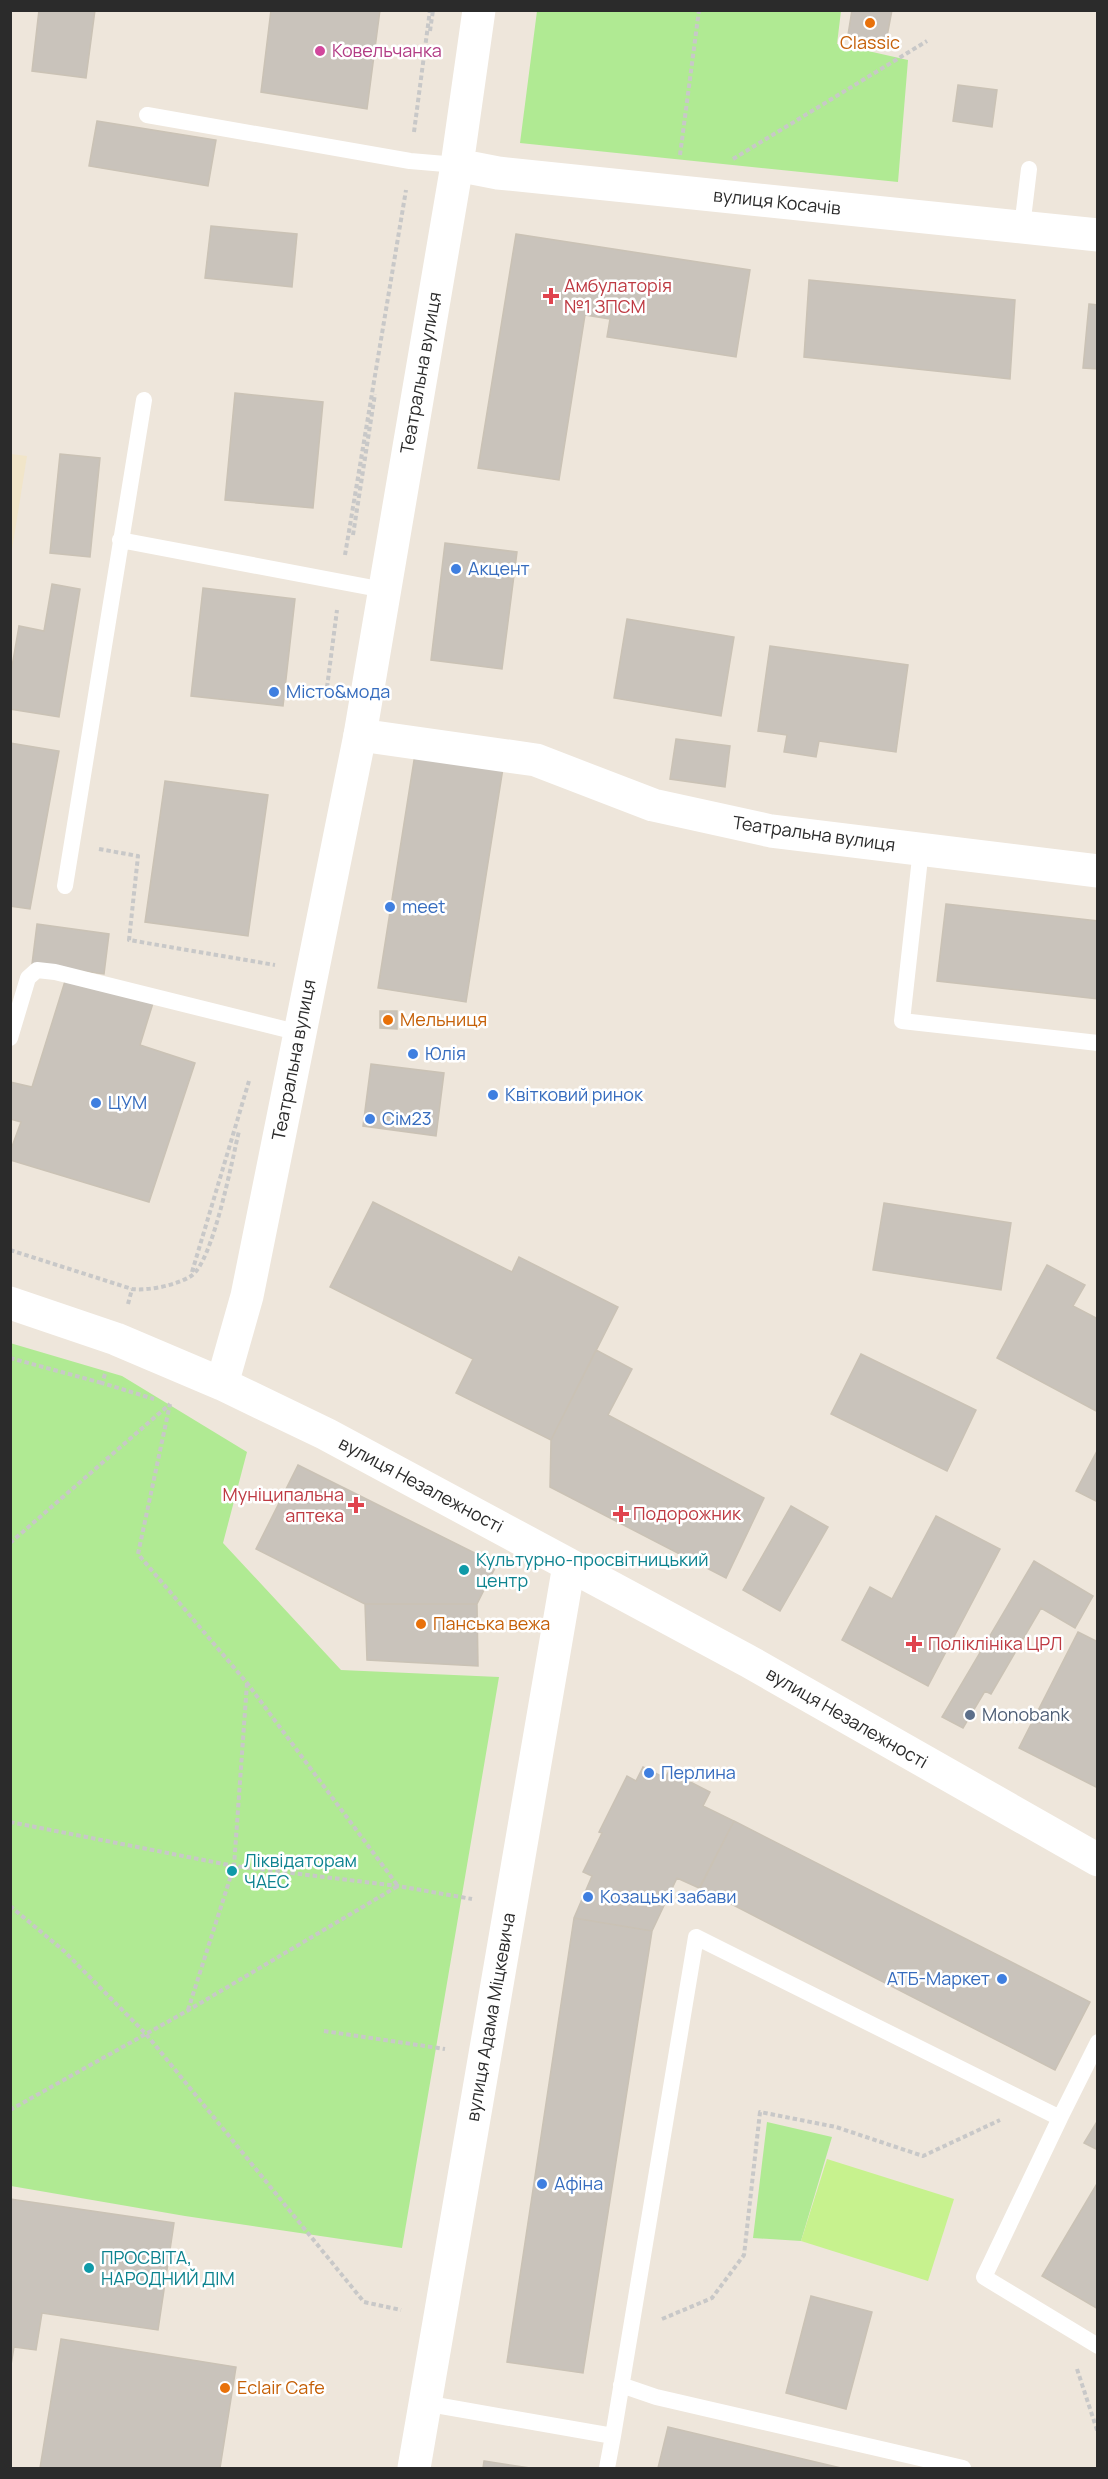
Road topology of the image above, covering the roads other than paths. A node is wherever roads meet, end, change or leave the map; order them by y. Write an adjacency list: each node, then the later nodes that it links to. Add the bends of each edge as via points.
1 (478, 10): 3 (street, Театральна вулиця)
2 (147, 115): 3 (lane, via 410,161)
3 (457, 165): 5 (street, вулиця Косачів, via 498,173); 9 (street, Театральна вулиця)
4 (1029, 170): 5 (lane)
5 (1022, 227): 6 (street, вулиця Косачів)
6 (1098, 235)
7 (144, 400): 8 (lane)
8 (120, 540): 9 (lane); 13 (lane)
9 (384, 590): 10 (street, Театральна вулиця)
10 (360, 735): 11 (street, Театральна вулиця, via 536,760 653,805 771,831); 14 (street, Театральна вулиця)
11 (921, 849): 12 (street, Театральна вулиця); 16 (lane, via 902,1021)
12 (1098, 871)
13 (65, 886)
14 (300, 1033): 15 (lane, via 37,970 28,978); 18 (street, Театральна вулиця, via 247,1296)
15 (10, 1038)
16 (1098, 1043)
17 (10, 1303): 18 (street, вулиця Незалежності, via 117,1339)
18 (222, 1384): 19 (street, вулиця Незалежності, via 326,1434)
19 (569, 1565): 20 (street, вулиця Незалежності, via 748,1661); 25 (street, вулиця Адама Міцкевича)
20 (1098, 1860)
21 (1098, 2042): 22 (lane)
22 (1060, 2118): 23 (lane, via 984,2277); 24 (lane, via 696,1937)
23 (1098, 2346)
24 (621, 2385): 26 (lane); 29 (lane, via 656,2397)
25 (424, 2403): 26 (lane); 27 (street, вулиця Адама Міцкевича)
26 (613, 2436): 28 (lane)
27 (414, 2469)
28 (607, 2469)
29 (963, 2469)

